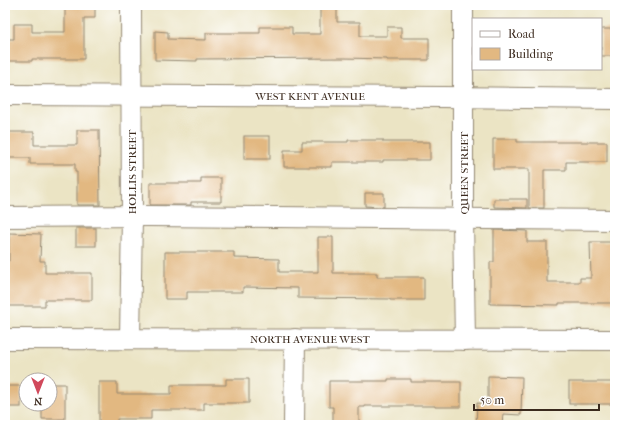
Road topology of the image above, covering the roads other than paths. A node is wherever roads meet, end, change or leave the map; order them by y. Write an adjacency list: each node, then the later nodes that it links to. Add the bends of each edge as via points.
1 (131, 5): 4 (street, HOLLIS STREET)
2 (463, 5): 5 (street, QUEEN STREET)
3 (5, 95): 4 (street, WEST KENT AVENUE)
4 (132, 96): 5 (street, WEST KENT AVENUE); 7 (street, HOLLIS STREET)
5 (464, 97): 6 (street, WEST KENT AVENUE); 9 (street, QUEEN STREET)
6 (615, 99)
7 (132, 216): 8 (street); 9 (street); 12 (street, HOLLIS STREET)
8 (5, 217)
9 (463, 219): 10 (street); 14 (street, QUEEN STREET)
10 (615, 220)
11 (5, 339): 12 (street, NORTH AVENUE WEST)
12 (130, 339): 13 (street, NORTH AVENUE WEST)
13 (295, 339): 14 (street, NORTH AVENUE WEST); 16 (street)
14 (465, 340): 15 (street, NORTH AVENUE WEST)
15 (615, 340)
16 (294, 425)

